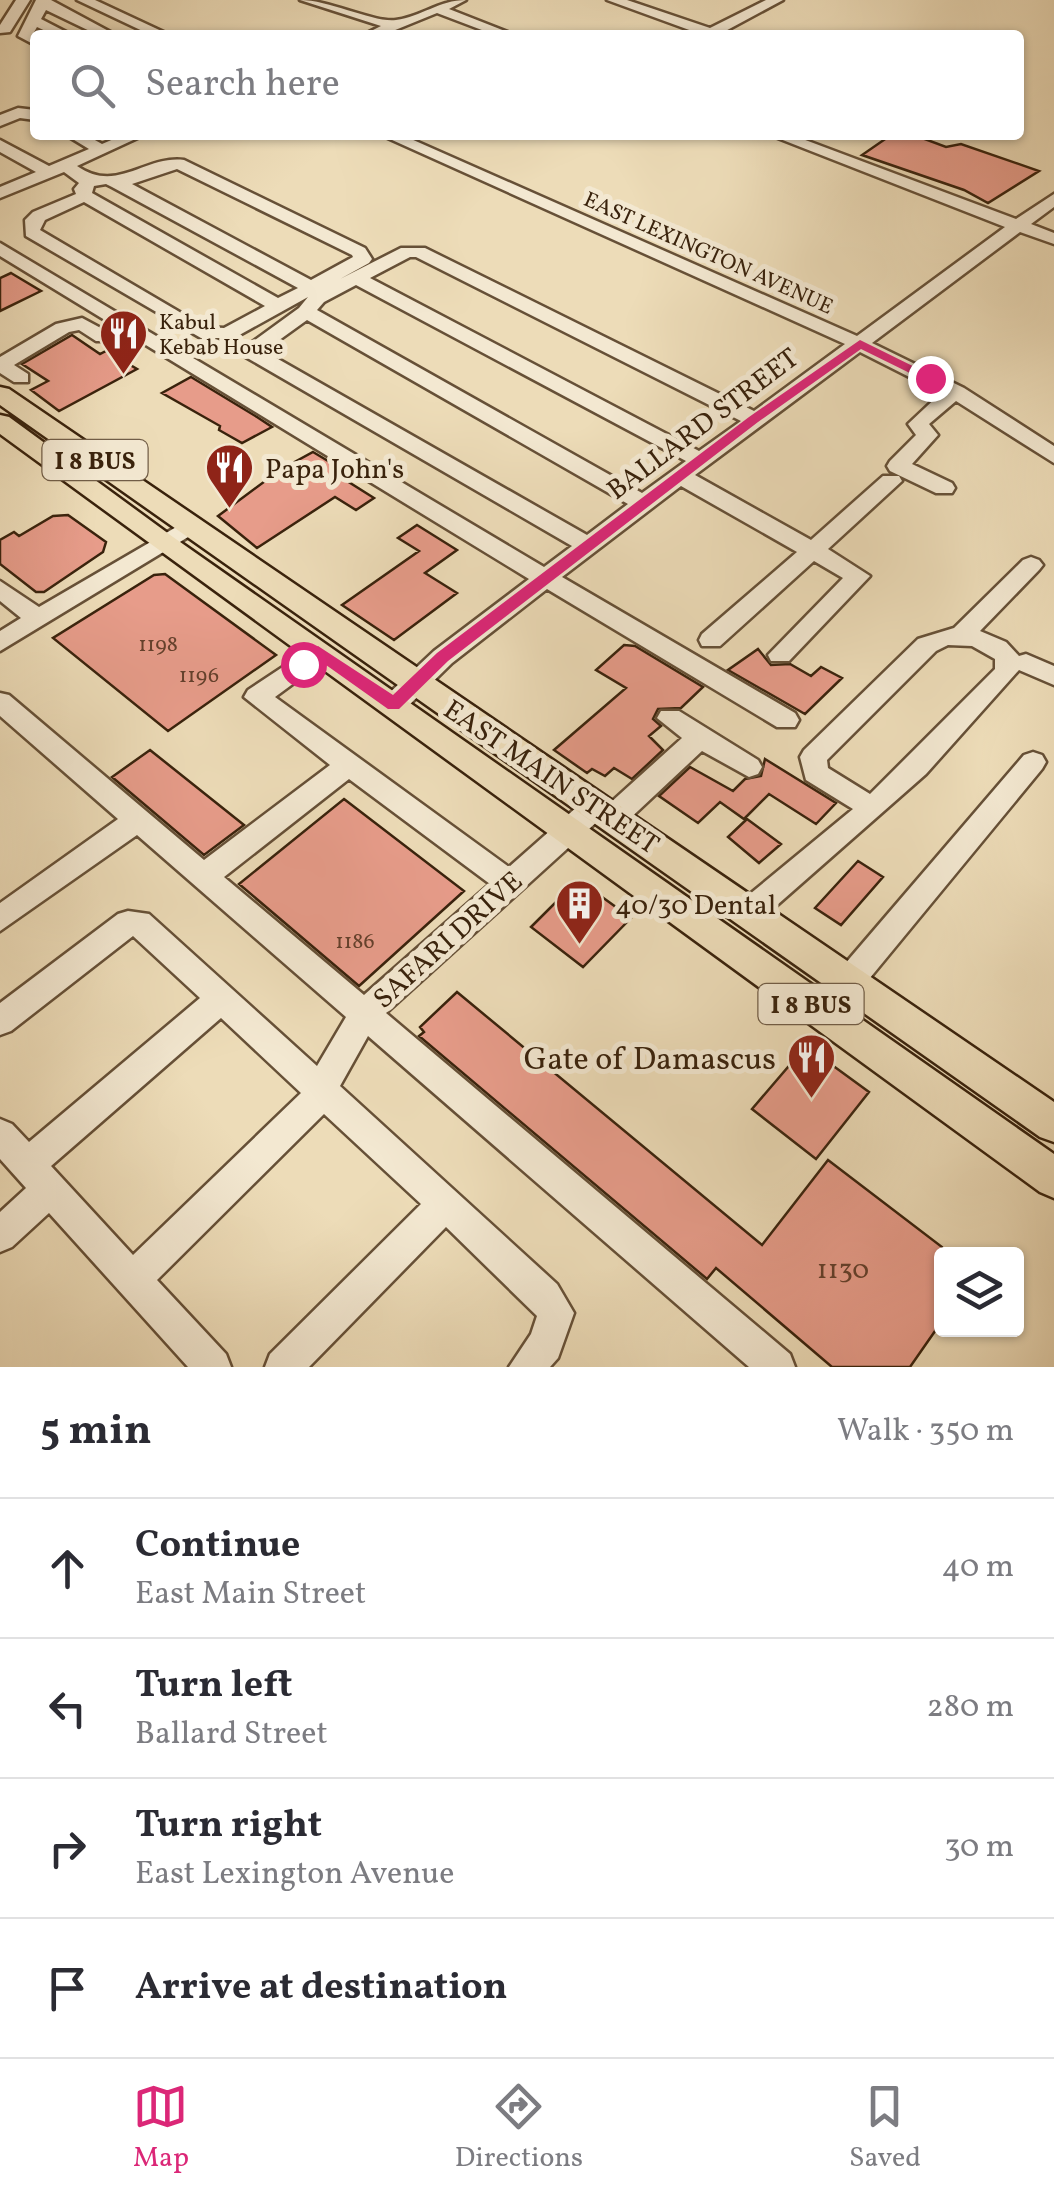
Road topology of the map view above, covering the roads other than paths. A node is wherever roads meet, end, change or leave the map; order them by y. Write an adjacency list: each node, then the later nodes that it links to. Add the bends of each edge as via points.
1 (22, 0): 11 (street)
2 (84, 0): 14 (street)
3 (307, 0): 10 (street)
4 (459, 0): 8 (street)
5 (614, 0): 17 (street)
6 (776, 0): 18 (street)
7 (42, 1): 9 (street); 13 (street)
8 (438, 9): 10 (street); 16 (street)
9 (32, 20): 12 (street); 19 (street, via 25,36)
10 (394, 25): 15 (street)
11 (0, 29)
12 (53, 30)
13 (99, 30)
14 (152, 30)
15 (382, 30)
16 (495, 30)
17 (702, 30)
18 (717, 30)
19 (30, 38)
20 (30, 114): 21 (street)
21 (0, 121)
22 (83, 140): 27 (street)
23 (119, 140): 27 (street)
24 (399, 140): 40 (street, EAST LEXINGTON AVENUE)
25 (791, 140): 33 (street)
26 (0, 146): 28 (street)
27 (102, 150): 28 (street)
28 (57, 168): 30 (street); 31 (street)
29 (118, 183): 30 (street, via 108,179); 37 (street); 37 (street, via 178,163 359,252 360,263)
30 (87, 189): 38 (street); 38 (street, via 38,216 32,232 201,332 228,334)
31 (0, 193)
32 (1054, 199): 33 (street, BALLARD STREET)
33 (1019, 226): 34 (street); 40 (street, BALLARD STREET)
34 (1054, 239)
35 (0, 248): 57 (street)
36 (356, 278): 39 (street, via 317,298); 44 (street, via 419,252); 47 (street)
37 (312, 288): 38 (street)
38 (279, 306)
39 (306, 312): 51 (street); 54 (street, via 251,352)
40 (860, 344): 43 (street, EAST LEXINGTON AVENUE); 44 (street, BALLARD STREET)
41 (0, 346): 42 (street, via 74,316 94,320 109,334 82,324 63,328 0,365)
42 (10, 386): 52 (main road, EAST MAIN STREET / I 8 BUS)
43 (956, 392): 46 (street, EAST LEXINGTON AVENUE); 50 (street, via 918,424 928,435 898,466)
44 (753, 420): 47 (street, BALLARD STREET)
45 (0, 422): 53 (main road, EAST MAIN STREET / I 8 BUS)
46 (1054, 456)
47 (700, 460): 48 (street, BALLARD STREET)
48 (680, 476): 51 (street, BALLARD STREET); 55 (street)
49 (891, 481): 55 (street)
50 (944, 488)
51 (643, 503): 54 (street, BALLARD STREET)
52 (190, 526): 53 (street); 65 (main road, EAST MAIN STREET / I 8 BUS)
53 (163, 543): 59 (street); 63 (main road, EAST MAIN STREET / I 8 BUS)
54 (589, 546): 57 (street, BALLARD STREET)
55 (814, 551): 61 (street); 64 (street, via 858,576)
56 (1031, 565): 60 (street)
57 (548, 577): 65 (street, BALLARD STREET); 68 (street)
58 (0, 589): 59 (street)
59 (38, 619): 62 (street)
60 (962, 634): 73 (street, via 998,648 1010,664 1007,671); 73 (street, via 927,645 813,758 815,773)
61 (711, 640)
62 (0, 642)
63 (318, 652): 65 (main road, EAST MAIN STREET / I 8 BUS); 71 (street, via 257,697)
64 (780, 655)
65 (405, 693): 74 (main road, EAST MAIN STREET / I 8 BUS); 76 (main road, EAST MAIN STREET / I 8 BUS)
66 (0, 702): 75 (street)
67 (670, 718): 69 (street)
68 (786, 720)
69 (700, 737): 72 (street); 74 (street, SAFARI DRIVE)
70 (1033, 762): 81 (street)
71 (349, 765): 77 (street); 78 (street)
72 (749, 767)
73 (872, 808): 79 (street)
74 (605, 811): 76 (street, SAFARI DRIVE); 79 (main road, EAST MAIN STREET / I 8 BUS)
75 (138, 820): 77 (street); 80 (street)
76 (568, 831): 78 (street, SAFARI DRIVE); 89 (main road, EAST MAIN STREET / I 8 BUS)
77 (204, 876): 83 (street)
78 (509, 884): 83 (street, SAFARI DRIVE)
79 (750, 912): 81 (main road, EAST MAIN STREET / I 8 BUS)
80 (0, 919)
81 (849, 982): 86 (main road, EAST MAIN STREET / I 8 BUS)
82 (222, 998): 84 (street, via 139,923 128,923); 85 (street); 88 (street)
83 (364, 1014): 85 (street, SAFARI DRIVE); 96 (street)
84 (0, 1020)
85 (322, 1092): 90 (street); 92 (street, SAFARI DRIVE)
86 (1054, 1124)
87 (0, 1136): 88 (street)
88 (38, 1178): 91 (street); 92 (street)
89 (1054, 1178)
90 (444, 1205): 94 (street); 95 (street, via 556,1313 545,1345)
91 (0, 1234)
92 (132, 1280): 93 (street)
93 (213, 1367)
94 (283, 1367)
95 (527, 1367)
96 (777, 1367)

